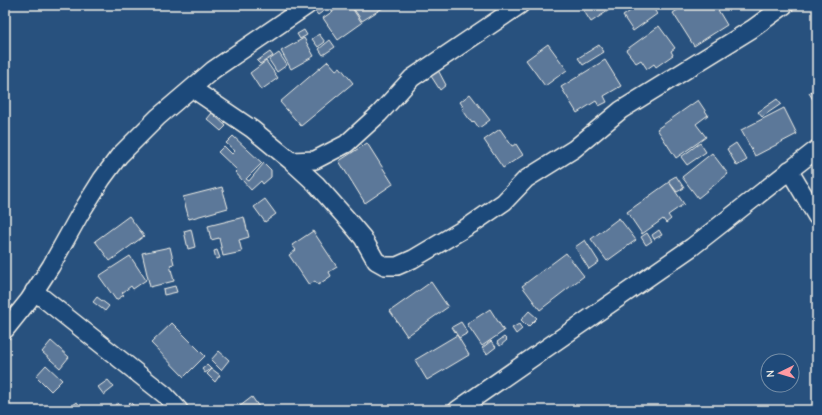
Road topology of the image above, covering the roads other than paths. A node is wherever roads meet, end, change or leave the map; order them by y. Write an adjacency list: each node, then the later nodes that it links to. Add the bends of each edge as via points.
1 (308, 5): 4 (street, via 213,70)
2 (520, 5): 6 (street, via 412,78 379,114 346,144 315,160)
3 (785, 5): 6 (street, via 752,29 621,110 574,149 526,179 504,202 472,224 397,266 385,266 376,261 363,238 316,184)
4 (193, 89): 6 (street, via 252,128); 9 (street, via 158,117 119,156 98,185)
5 (817, 149): 7 (street)
6 (291, 161)
7 (789, 170): 8 (street); 12 (street, via 692,247)
8 (817, 217)
9 (34, 291): 10 (street); 11 (street, via 165,395)
10 (5, 330)
11 (179, 410)
12 (456, 410)

